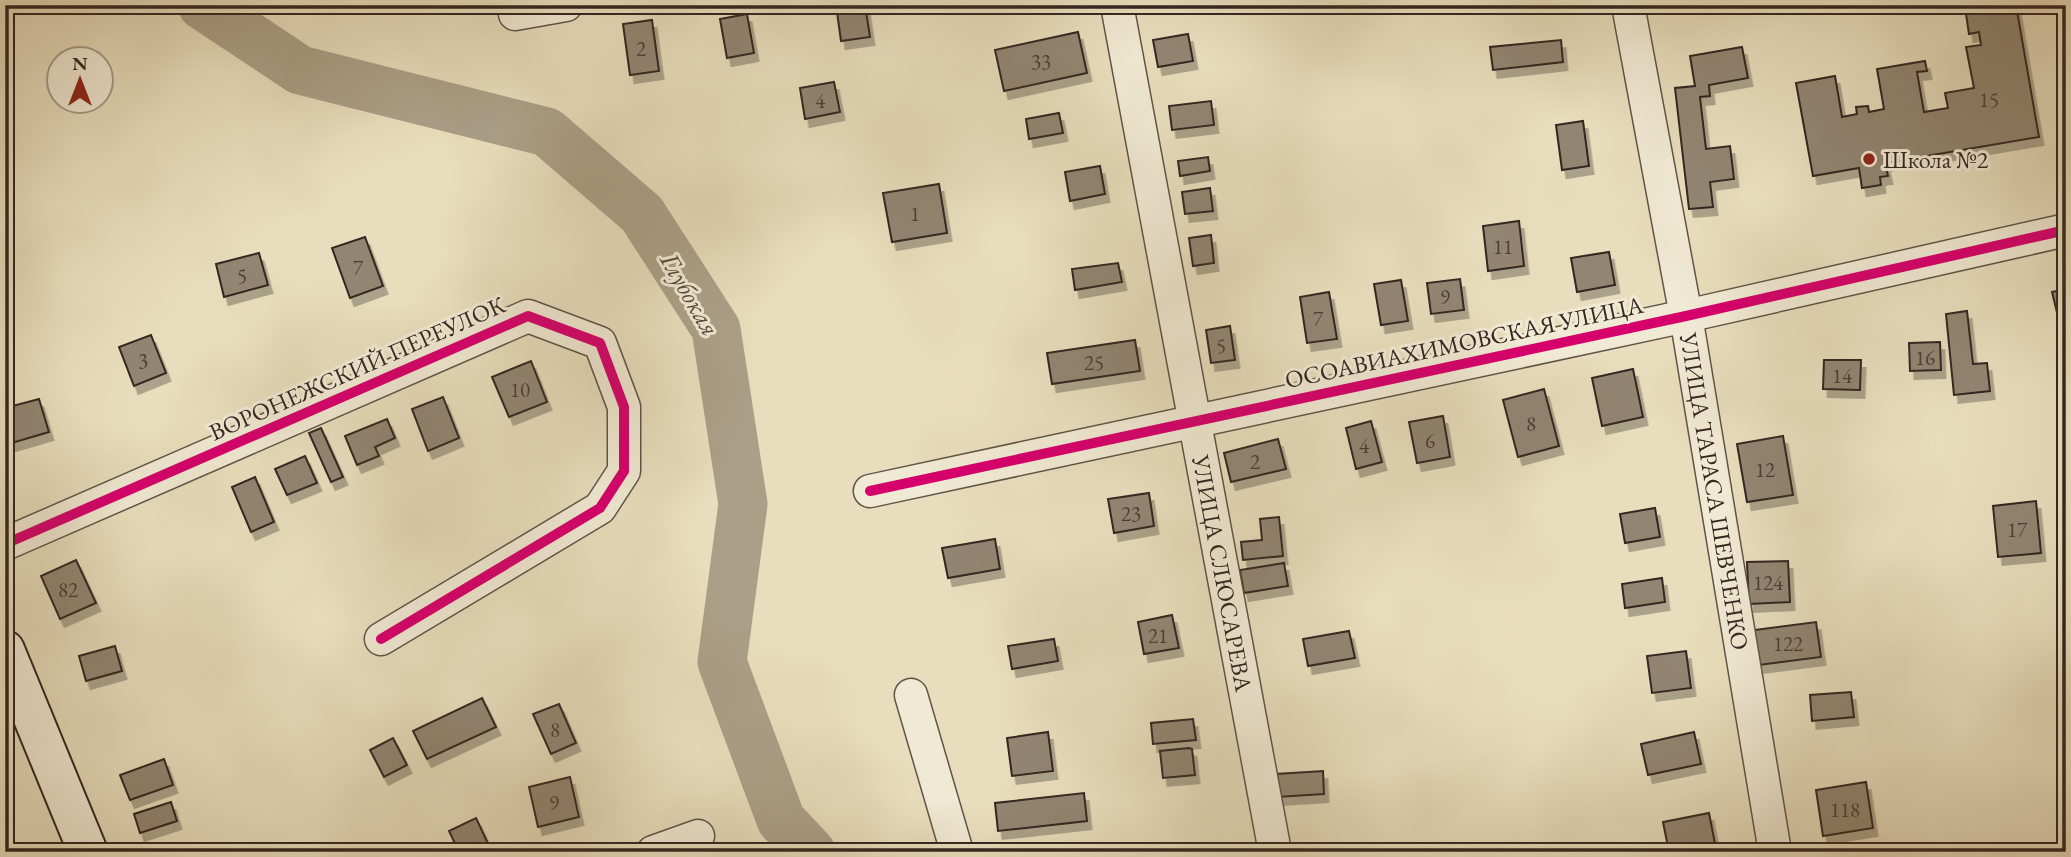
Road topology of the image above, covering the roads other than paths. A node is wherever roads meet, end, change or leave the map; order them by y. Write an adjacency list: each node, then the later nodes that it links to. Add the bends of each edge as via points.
1 (566, 5): 4 (street)
2 (1117, 5): 7 (street, УЛИЦА СЛЮСАРЕВА)
3 (1628, 5): 6 (street, УЛИЦА ТАРАСА ШЕВЧЕНКО)
4 (515, 14)
5 (2066, 230): 6 (street, ОСОАВИАХИМОВСКАЯ УЛИЦА)
6 (1686, 316): 7 (street, ОСОАВИАХИМОВСКАЯ УЛИЦА); 18 (street, УЛИЦА ТАРАСА ШЕВЧЕНКО)
7 (1195, 421): 8 (street, ОСОАВИАХИМОВСКАЯ УЛИЦА); 17 (street, УЛИЦА СЛЮСАРЕВА)
8 (870, 491)
9 (5, 544): 10 (street, ВОРОНЕЖСКИЙ ПЕРЕУЛОК, via 528,316 600,343 624,407 624,471 600,509)
10 (381, 639)
11 (5, 650): 14 (street)
12 (911, 695): 16 (street)
13 (698, 836): 15 (street)
14 (88, 852)
15 (653, 852)
16 (957, 852)
17 (1275, 852)
18 (1775, 852)

